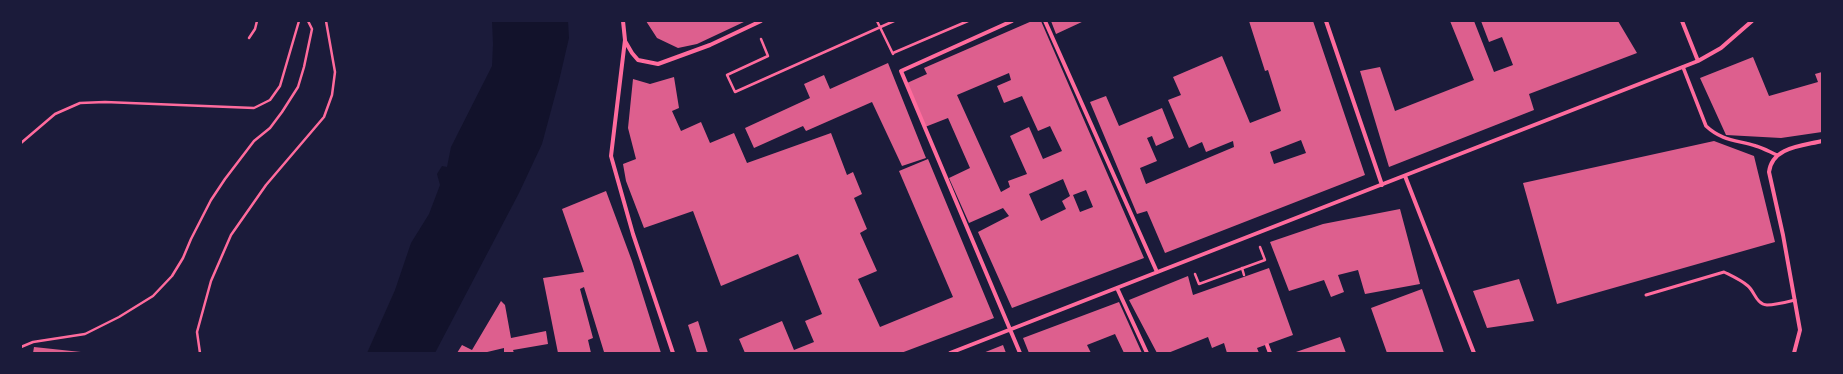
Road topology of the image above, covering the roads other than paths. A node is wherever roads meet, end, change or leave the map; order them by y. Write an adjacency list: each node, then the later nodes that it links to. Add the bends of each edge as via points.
1 (623, 21): 8 (street)
2 (761, 21): 8 (street, via 710,45 658,64 638,60)
3 (1012, 21): 19 (street, via 901,71)
4 (1045, 21): 15 (street)
5 (1326, 21): 14 (street)
6 (1682, 21): 9 (street)
7 (1752, 21): 9 (street, via 1721,48)
8 (625, 40): 21 (street, via 611,156 633,234)
9 (1698, 61): 10 (street)
10 (1683, 67): 12 (street, via 1706,126 1710,130 1728,140 1756,146); 13 (street)
11 (1822, 141): 12 (street, via 1792,148)
12 (1777, 155): 18 (street, via 1769,172)
13 (1405, 176): 14 (street); 26 (street)
14 (1382, 185): 15 (street)
15 (1157, 272): 16 (street)
16 (1117, 288): 19 (street); 24 (street)
17 (1646, 295): 18 (lane, via 1724,272 1749,287 1761,303 1767,305)
18 (1795, 300): 27 (street, via 1800,330)
19 (1011, 330): 22 (street); 23 (street)
20 (1267, 345): 25 (street)
21 (673, 353)
22 (950, 353)
23 (1020, 353)
24 (1147, 353)
25 (1270, 353)
26 (1474, 353)
27 (1794, 353)

